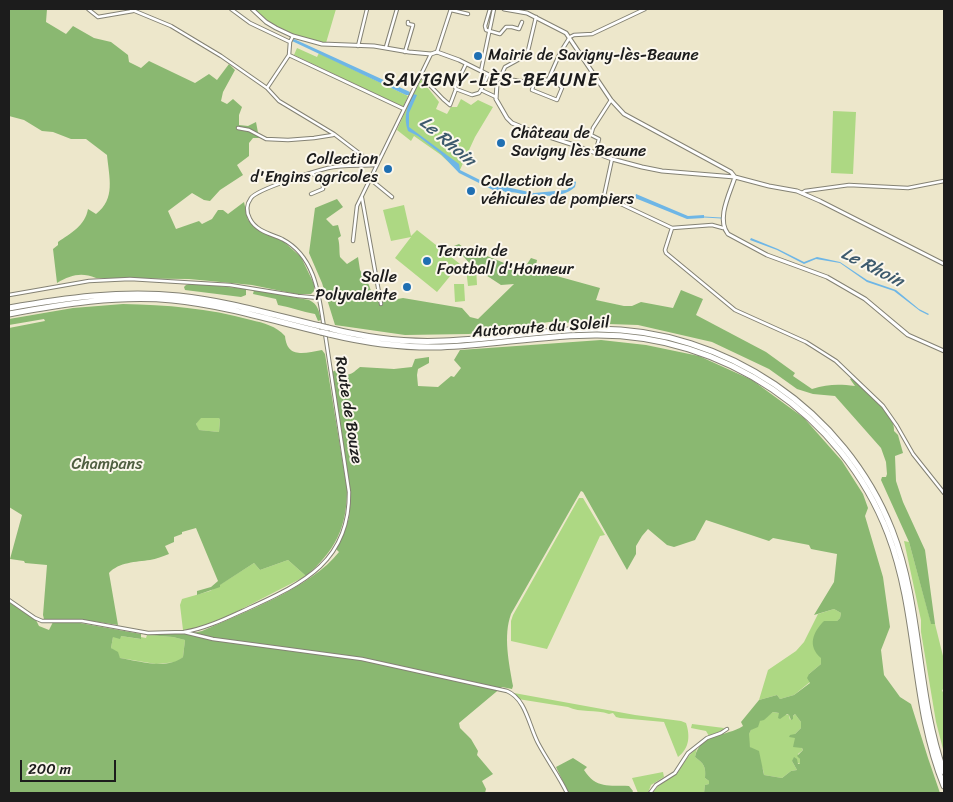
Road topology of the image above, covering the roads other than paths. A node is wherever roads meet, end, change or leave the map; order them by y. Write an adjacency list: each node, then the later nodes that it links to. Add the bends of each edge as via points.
1 (88, 9): 11 (street, via 98,17)
2 (231, 9): 19 (street, via 250,23)
3 (252, 9): 17 (street, via 266,22)
4 (367, 9): 20 (street)
5 (397, 9): 21 (street)
6 (451, 9): 12 (street); 23 (street)
7 (490, 9): 16 (street, via 485,26)
8 (494, 9): 16 (street)
9 (504, 9): 13 (street)
10 (645, 9): 18 (street, via 592,34)
11 (132, 10): 33 (street, via 171,26)
12 (468, 14)
13 (536, 17): 18 (street); 30 (street, via 527,55 505,67)
14 (408, 22): 22 (street, via 413,25)
15 (522, 22): 16 (street, via 519,29 506,27 500,34)
16 (490, 31): 27 (street)
17 (293, 37): 19 (street); 20 (street, via 326,45)
18 (570, 37): 31 (street); 37 (street)
19 (291, 42): 24 (street)
20 (358, 46): 21 (street)
21 (386, 47): 22 (street)
22 (405, 52): 25 (street)
23 (437, 52): 25 (street); 26 (street)
24 (289, 54): 33 (street); 38 (street)
25 (431, 54): 29 (street)
26 (466, 64): 27 (street); 34 (street)
27 (481, 71): 28 (street)
28 (488, 75): 30 (street); 35 (street)
29 (421, 76): 34 (street, via 450,105); 38 (street)
30 (498, 80): 32 (street); 36 (street)
31 (548, 80): 32 (street, via 536,79); 32 (street, via 562,88 558,100 532,90)
32 (534, 82)
33 (267, 88): 40 (street, via 279,101)
34 (456, 89): 35 (street, via 472,95)
35 (481, 90): 36 (street)
36 (496, 97): 41 (street, via 512,122)
37 (610, 100): 41 (street, via 591,134 599,138); 45 (street, via 624,114 732,172)
38 (404, 109): 43 (street)
39 (238, 128): 40 (street, via 266,139 288,140)
40 (334, 134): 43 (street)
41 (595, 153): 42 (street)
42 (612, 159): 45 (street, via 658,170); 52 (street, via 604,194)
43 (375, 166): 44 (street, Route de Bouze, via 329,168); 46 (street)
44 (312, 173): 49 (street, via 324,184 323,189); 57 (street, Route de Bouze, via 262,190 251,197 247,208 255,225 288,243 304,258 314,275)
45 (735, 177): 48 (street); 53 (street, via 723,217)
46 (370, 179): 50 (street); 51 (street)
47 (944, 181): 48 (street, via 908,188 849,185)
48 (802, 193): 55 (street)
49 (311, 194)
50 (362, 197): 54 (street, via 357,206); 58 (street)
51 (392, 197)
52 (672, 228): 53 (street); 64 (street, via 666,253 734,310 811,345 836,361 883,406 913,454)
53 (723, 228): 63 (street, via 756,250 819,273 861,296 908,335)
54 (353, 242)
55 (944, 264)
56 (9, 295): 57 (street, via 90,281 130,279 230,285)
57 (319, 298): 66 (street, Route de Bouze, via 349,492 347,518 340,539 317,571 294,586 199,630)
58 (381, 304)
59 (9, 308): 61 (highway, Autoroute du Soleil, via 96,295 160,294 217,301)
60 (9, 314): 61 (highway, Autoroute du Soleil, via 91,301 160,300 216,306)
61 (320, 329): 62 (highway, Autoroute du Soleil, bridge)
62 (329, 331): 68 (highway, Autoroute du Soleil, via 428,342 574,330 637,332 711,350 746,366 784,390 820,420 845,449 889,522 908,586 927,708); 69 (highway, Autoroute du Soleil, via 369,342 420,347 574,335 643,338 715,358 749,374 787,399 816,424 845,457 869,494 888,533 906,600 927,734)
63 (944, 351)
64 (944, 493)
65 (9, 600): 66 (street, via 34,618 47,621 82,621 148,633)
66 (184, 632): 70 (street, via 213,639 362,659 505,690 514,695 524,710)
67 (727, 728): 71 (street, via 688,753 674,772)
68 (944, 772)
69 (944, 786)
70 (567, 793)
71 (650, 793)

